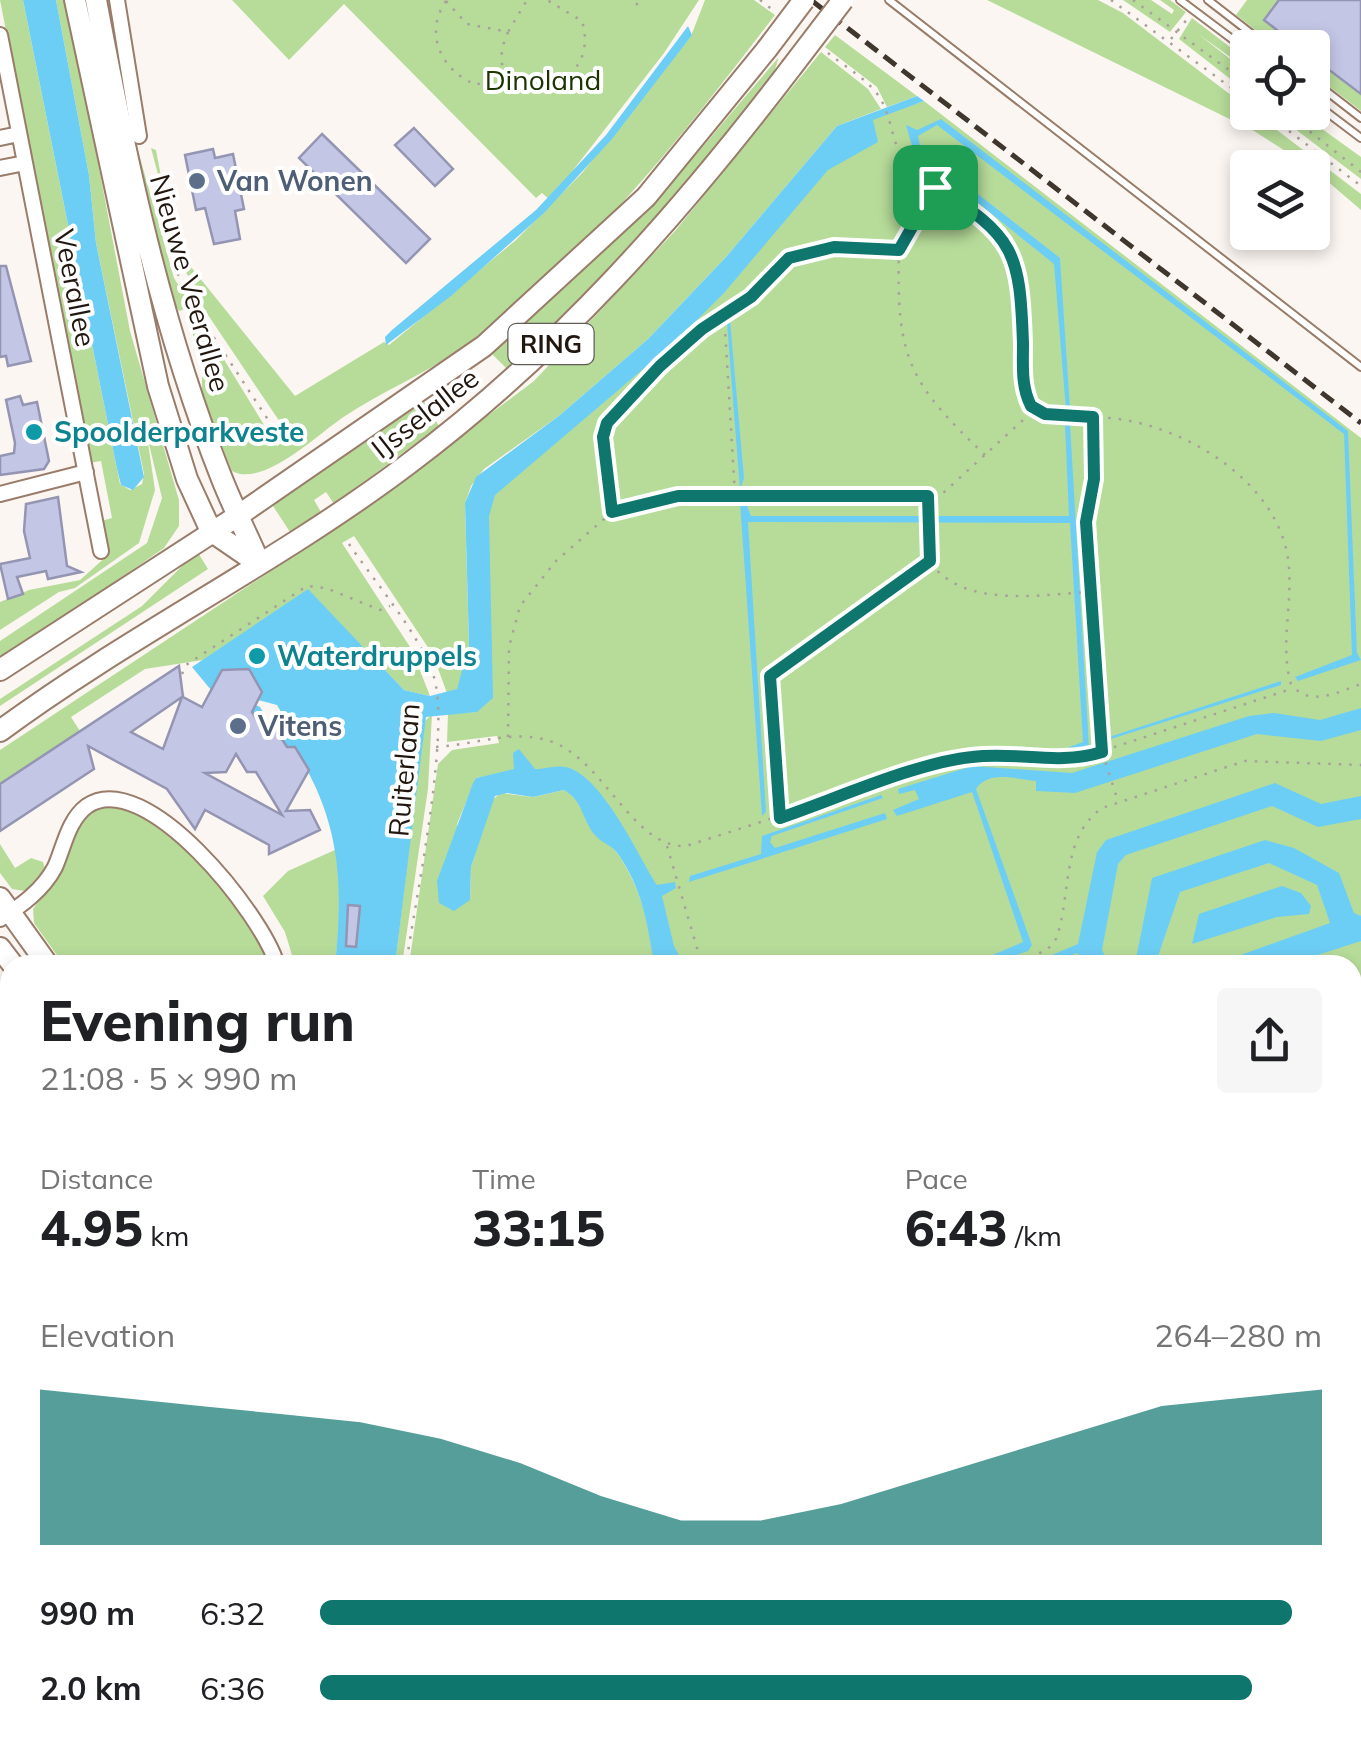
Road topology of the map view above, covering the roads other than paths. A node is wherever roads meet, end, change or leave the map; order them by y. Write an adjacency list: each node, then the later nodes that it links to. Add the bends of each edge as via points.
1 (75, 0): 25 (main road, Nieuwe Veerallee, via 158,386)
2 (96, 0): 24 (main road, Nieuwe Veerallee, via 138,206 202,423)
3 (117, 0): 16 (street)
4 (804, 0): 24 (main road, IJsselallee / RING, bridge, via 671,169 562,278 484,346)
5 (842, 0): 27 (main road, IJsselallee / RING, bridge, via 647,246 536,358 408,465)
6 (889, 0): 21 (lane)
7 (1180, 0): 11 (lane)
8 (1208, 0): 9 (lane)
9 (1247, 30)
10 (0, 34): 15 (street, Veerallee)
11 (1230, 38)
12 (1330, 94): 14 (lane)
13 (1330, 115): 18 (lane)
14 (1361, 118)
15 (20, 134): 17 (street); 19 (street, Veerallee)
16 (139, 136)
17 (0, 138)
18 (1361, 138)
19 (25, 163): 20 (street); 22 (street, Veerallee)
20 (0, 168)
21 (1361, 366)
22 (86, 472): 23 (street); 26 (street, Veerallee)
23 (0, 494)
24 (240, 515): 25 (main road, IJsselallee / RING); 27 (main road, Nieuwe Veerallee)
25 (211, 531): 27 (main road); 28 (main road, IJsselallee / RING)
26 (102, 550)
27 (259, 564): 29 (main road, IJsselallee / RING)
28 (0, 670)
29 (0, 731)
30 (4, 910): 31 (main road); 32 (street, via 45,881 79,814 96,801 119,799 160,820 209,864 256,917)
31 (40, 955)
32 (273, 955)

